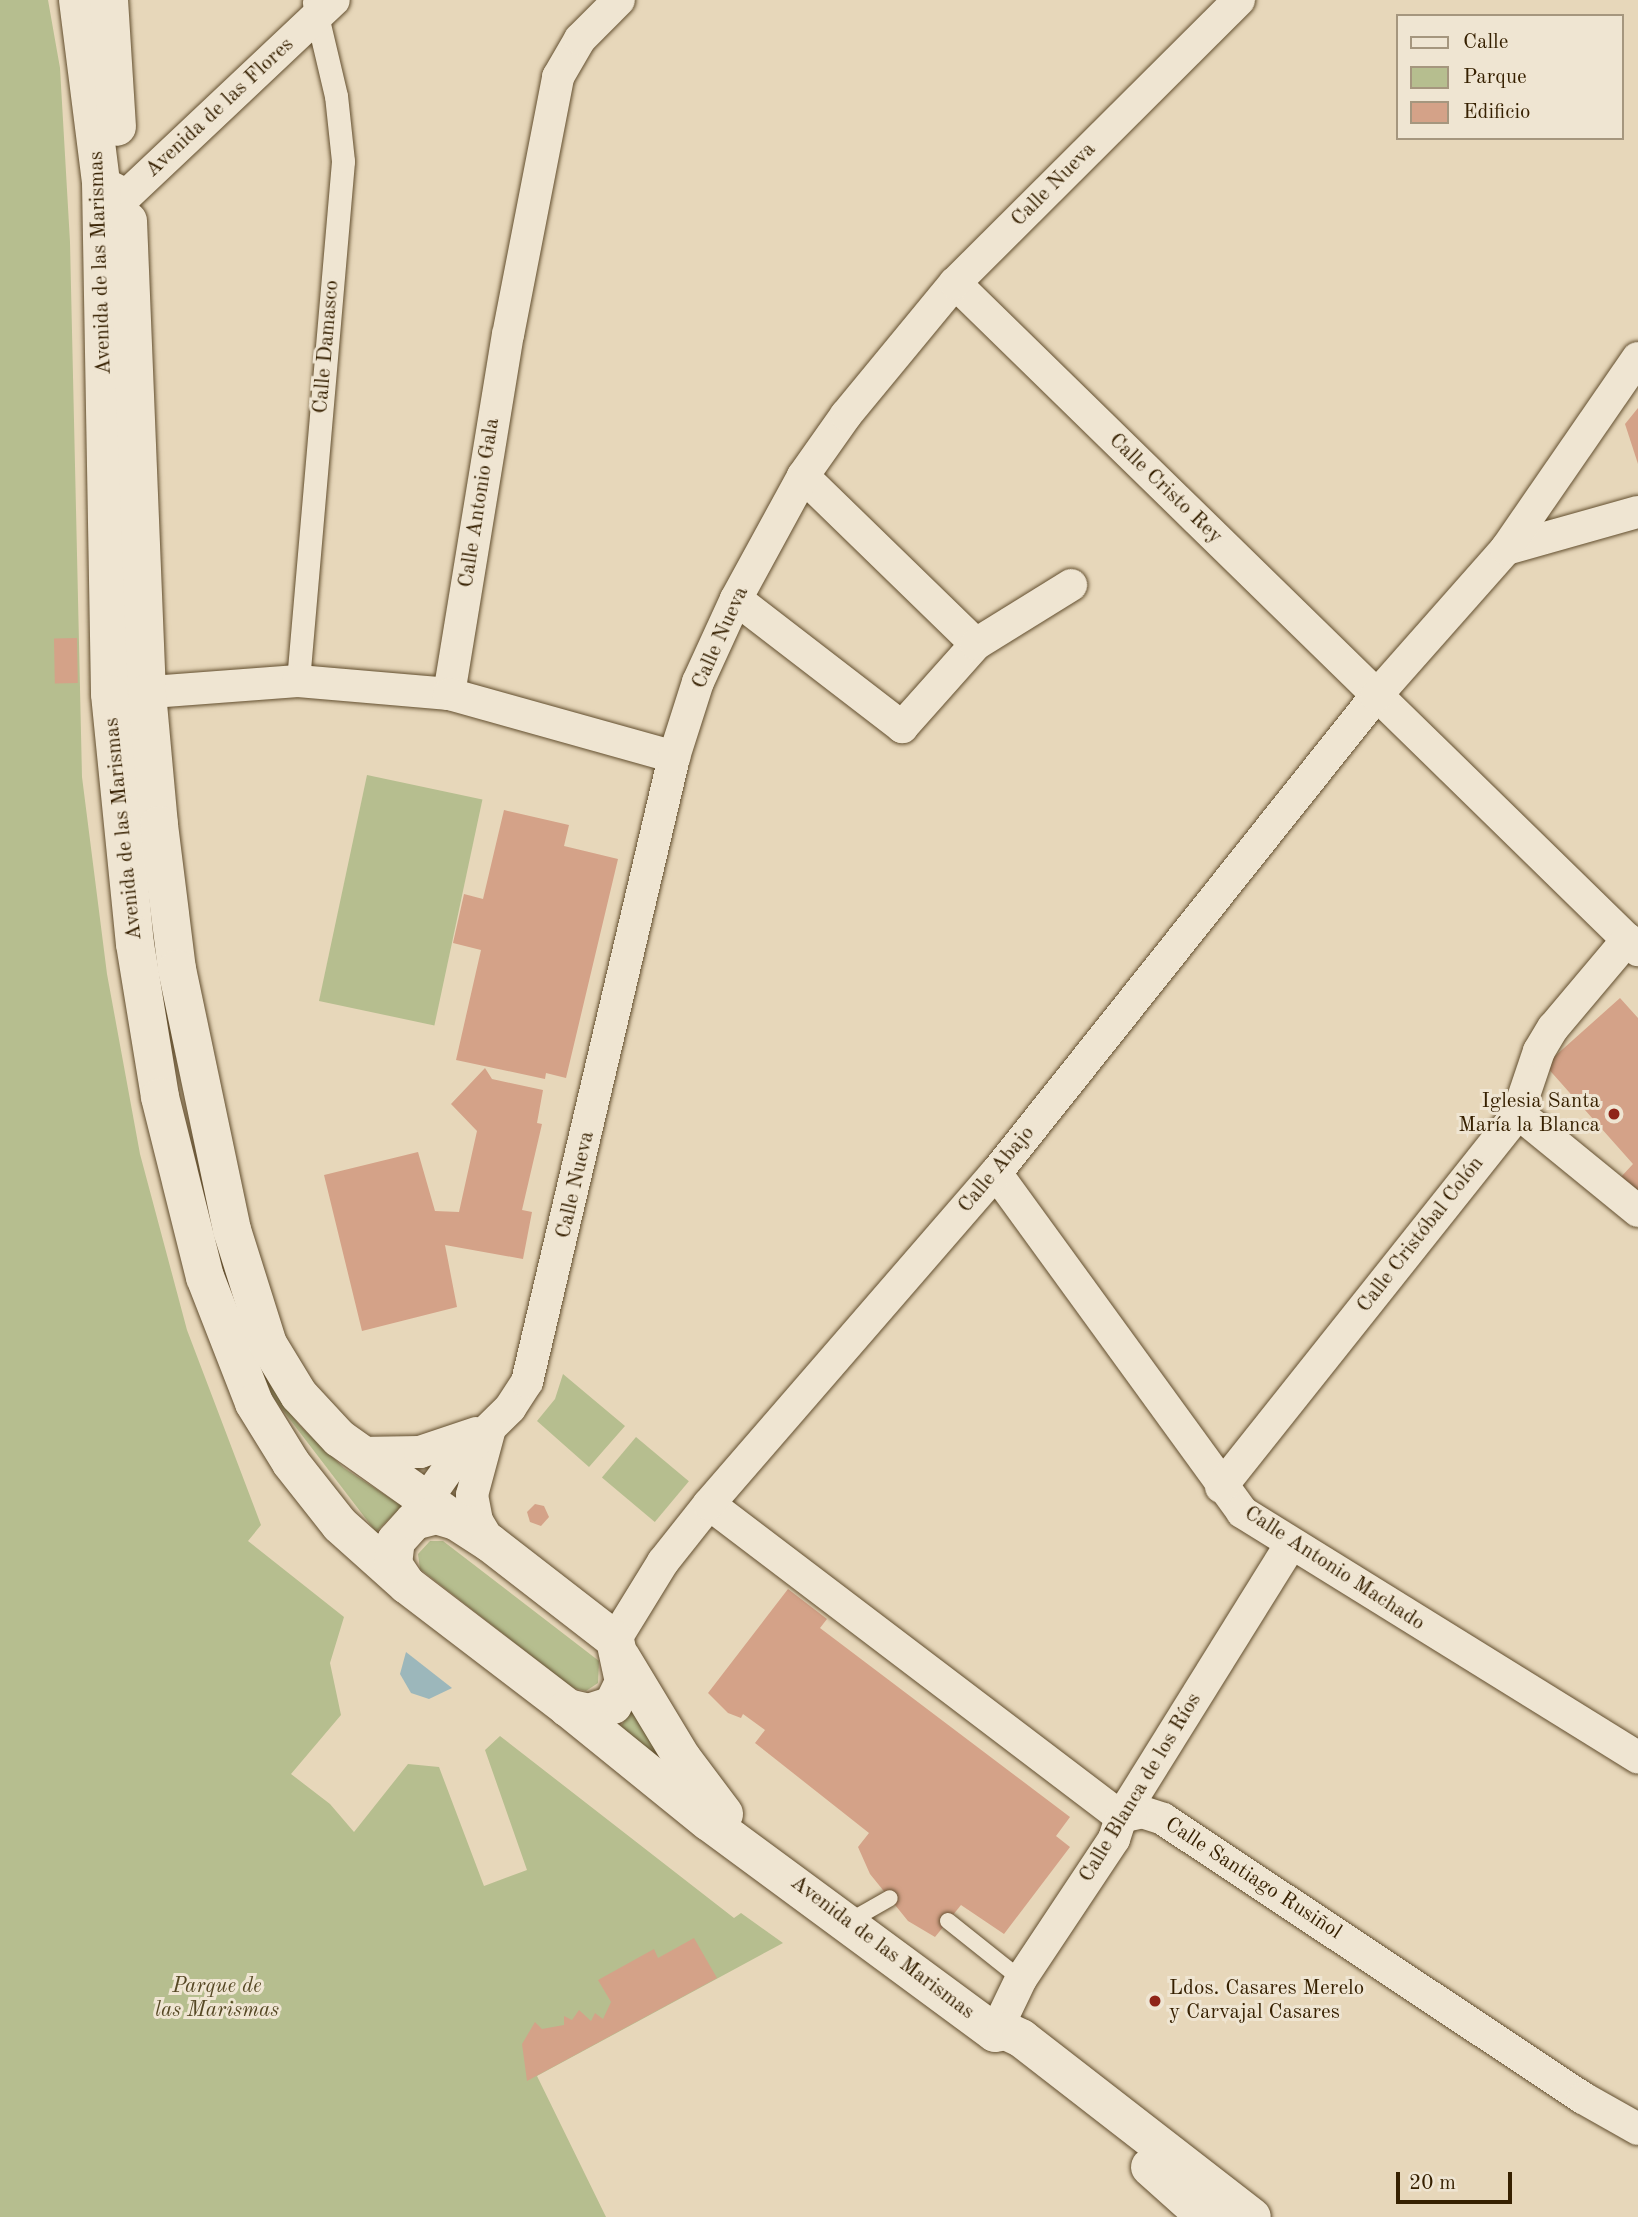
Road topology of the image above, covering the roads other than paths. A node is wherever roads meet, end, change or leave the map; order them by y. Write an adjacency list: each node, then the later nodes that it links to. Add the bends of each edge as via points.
1 (78, 0): 6 (street, Avenida de las Marismas)
2 (109, 0): 6 (street, Avenida de las Marismas, via 118,149)
3 (619, 0): 17 (street, Calle Antonio Gala, via 580,39 558,77 508,335)
4 (1240, 0): 7 (street, Calle Nueva)
5 (322, 5): 6 (street, Avenida de las Flores); 15 (street, Calle Damasco, via 343,161)
6 (114, 189): 16 (street, Avenida de las Marismas)
7 (955, 283): 9 (street, Calle Nueva, via 846,415); 18 (street, Calle Cristo Rey)
8 (1638, 358): 11 (street, Calle Abajo)
9 (803, 476): 13 (street, Calle Nueva); 14 (street)
10 (1638, 512): 11 (street)
11 (1506, 550): 18 (street, Calle Abajo)
12 (1071, 585): 14 (street)
13 (736, 599): 14 (street, via 902,727); 19 (street, Calle Nueva, via 698,682)
14 (976, 644)
15 (298, 681): 16 (street); 17 (street)
16 (129, 693): 25 (street, Avenida de las Marismas, via 177,969 232,1230 254,1306 281,1367 310,1409); 31 (street, Avenida de las Marismas, via 148,1029 171,1142 218,1318 254,1404 290,1464 340,1525)
17 (450, 694): 19 (street)
18 (1376, 696): 20 (street, Calle Cristo Rey); 22 (street, Calle Abajo)
19 (674, 757): 24 (street, Calle Nueva, via 536,1356 521,1396)
20 (1633, 944): 21 (street, Calle Cristóbal Colón, via 1553,1028 1538,1051)
21 (1518, 1113): 23 (street); 26 (street, Calle Cristóbal Colón)
22 (996, 1173): 26 (street, Calle Antonio Machado); 27 (street, Calle Abajo)
23 (1638, 1210)
24 (491, 1427): 25 (street, Calle Nueva, via 420,1452); 28 (street, Calle Nueva); 29 (street, Calle Nueva, via 472,1496 477,1521)
25 (358, 1452): 28 (street, Avenida de las Marismas)
26 (1221, 1487): 30 (street, Calle Antonio Machado, via 1242,1512)
27 (709, 1504): 32 (street, Calle Abajo, via 663,1562); 35 (street)
28 (417, 1512): 29 (street, via 456,1521); 31 (street, via 391,1556)
29 (490, 1543): 32 (street)
30 (1290, 1545): 34 (street, Calle Antonio Machado); 35 (street, Calle Blanca de los Ríos)
31 (407, 1585): 33 (street, Avenida de las Marismas)
32 (618, 1649): 33 (street, via 624,1682 613,1705 589,1713); 36 (street, Avenida de las Marismas, via 706,1793)
33 (568, 1708): 36 (street, Avenida de las Marismas, via 709,1822)
34 (1638, 1758)
35 (1121, 1817): 40 (street, Calle Blanca de los Ríos, via 1114,1839); 42 (street, Calle Santiago Rusiñol, via 1142,1812 1163,1819 1583,2098)
36 (769, 1862): 39 (street, Avenida de las Marismas)
37 (890, 1898): 39 (lane)
38 (947, 1921): 40 (lane)
39 (848, 1922): 41 (street, Avenida de las Marismas)
40 (1021, 1979): 41 (street, Calle Blanca de los Ríos)
41 (995, 2034): 43 (street, via 997,2047); 44 (street, via 1006,2031 1021,2038)
42 (1638, 2129)
43 (1206, 2217)
44 (1252, 2217)

